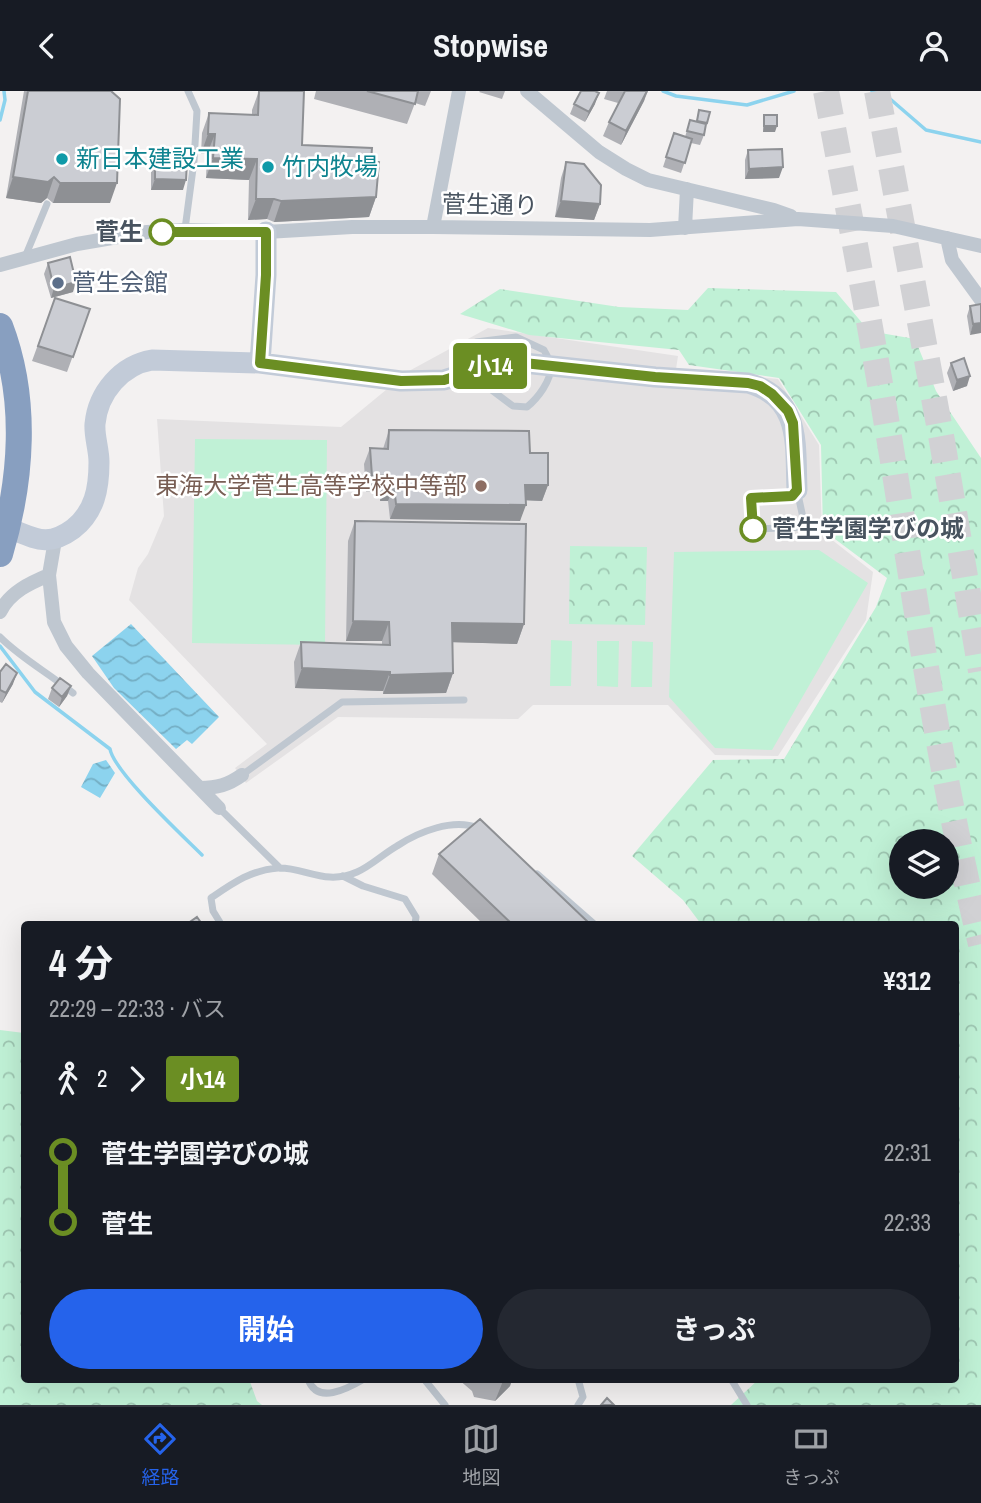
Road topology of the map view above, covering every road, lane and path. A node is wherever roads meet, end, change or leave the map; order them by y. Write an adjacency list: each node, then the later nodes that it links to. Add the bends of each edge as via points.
1 (188, 91): 9 (lane, via 197,111)
2 (459, 91): 7 (street)
3 (527, 91): 4 (street, via 598,152 648,180)
4 (687, 190): 6 (street); 8 (street)
5 (47, 204): 13 (lane)
6 (798, 219): 8 (street, 菅生通り); 11 (street, 菅生通り, via 893,226)
7 (433, 227): 8 (street, 菅生通り); 10 (street, 菅生通り)
8 (685, 228)
9 (185, 230): 10 (street, 菅生通り); 13 (street, 菅生通り, via 147,232)
10 (266, 232): 17 (street)
11 (947, 238): 12 (street, 菅生通り); 15 (street, via 952,260)
12 (981, 246)
13 (25, 257): 14 (street, 菅生通り)
14 (0, 265)
15 (981, 300)
16 (0, 326): 21 (highway, via 14,367 18,404 18,474)
17 (260, 363): 19 (street, via 401,381 444,380); 22 (street, via 152,359 120,375 110,384 95,424 99,462 95,502 78,525)
18 (551, 366): 19 (street, via 502,364); 19 (lane, via 545,386 527,407 513,406); 20 (street, via 760,386 782,403 793,423)
19 (469, 373)
20 (797, 490): 20 (lane, via 805,527 753,529 751,498 792,496)
21 (8, 528): 22 (street); 23 (highway)
22 (55, 540): 24 (street)
23 (0, 554)
24 (49, 575): 25 (street, via 12,595); 30 (street, via 54,622 66,646)
25 (0, 612)
26 (0, 637): 27 (lane)
27 (73, 694)
28 (464, 700): 29 (lane, via 342,702)
29 (242, 775): 30 (street, via 217,788)
30 (200, 788): 31 (street)
31 (219, 808): 33 (lane)
32 (483, 831): 35 (lane, via 475,826 437,828)
33 (280, 868): 35 (lane); 36 (lane, via 244,875 211,898)
34 (530, 868): 38 (lane)
35 (343, 876): 37 (lane, via 405,899)
36 (219, 921)
37 (415, 921)
38 (591, 921)
39 (309, 1383): 40 (lane, via 321,1395 334,1396)
40 (357, 1383)
41 (427, 1383): 44 (lane)
42 (579, 1383): 45 (lane, via 583,1397)
43 (733, 1383): 46 (lane)
44 (445, 1405)
45 (578, 1405)
46 (747, 1405)

